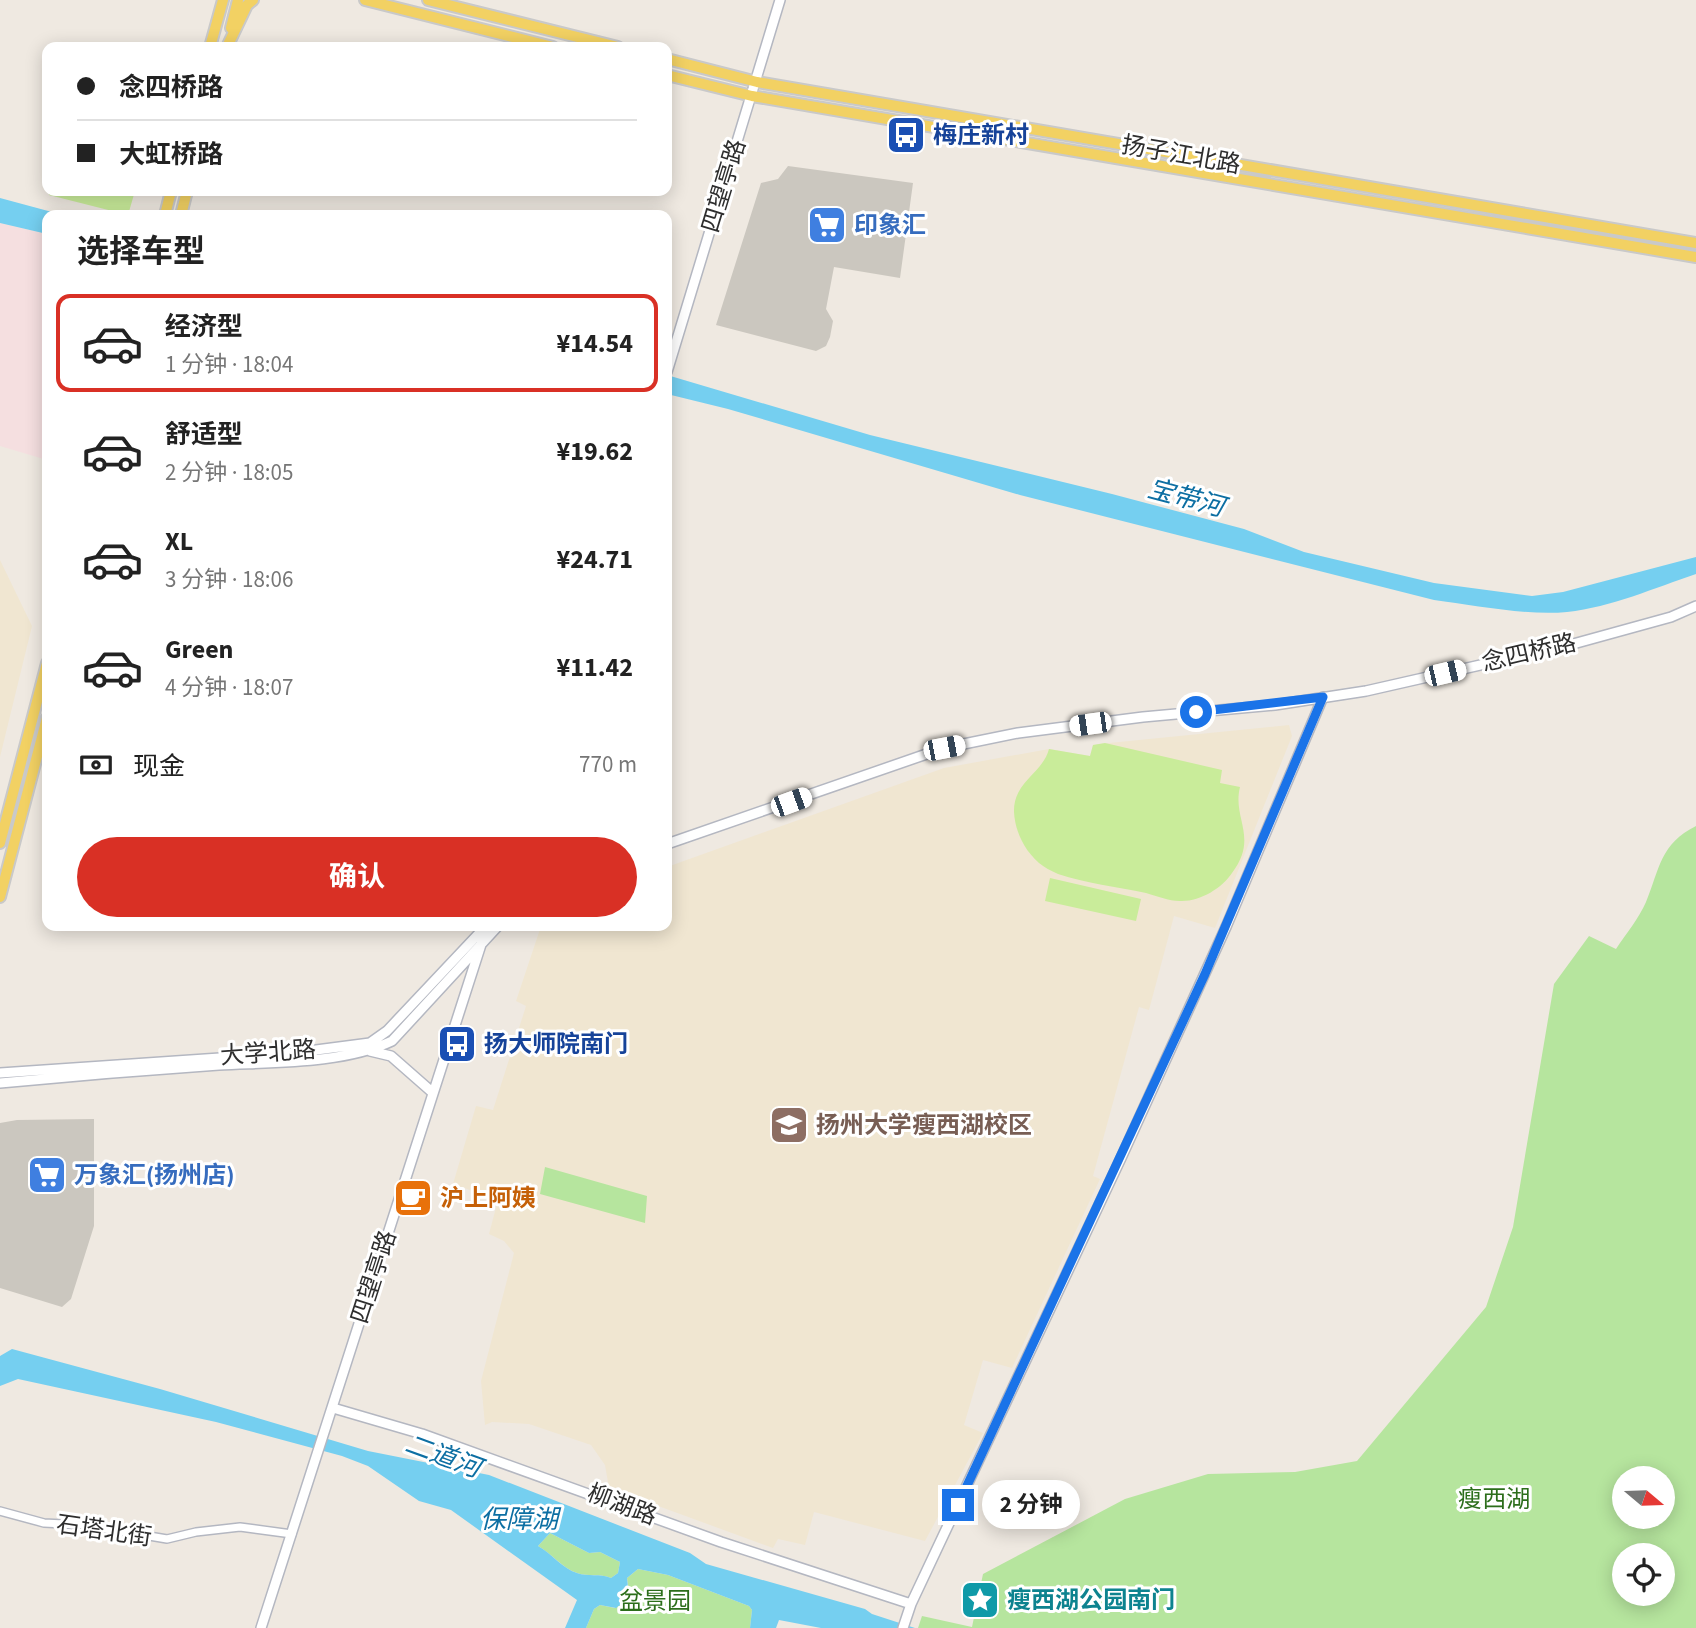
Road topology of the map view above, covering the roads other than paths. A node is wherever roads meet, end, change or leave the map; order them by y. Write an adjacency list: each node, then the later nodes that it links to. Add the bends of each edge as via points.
1 (216, 0): 8 (main road)
2 (223, 0): 8 (main road)
3 (238, 0): 10 (main road)
4 (253, 0): 11 (main road)
5 (365, 0): 12 (main road)
6 (428, 0): 13 (main road)
7 (780, 0): 16 (street, 四望亭路)
8 (219, 13): 9 (main road)
9 (211, 42)
10 (227, 42)
11 (228, 42)
12 (533, 42)
13 (598, 42)
14 (672, 60): 16 (main road, 扬子江北路)
15 (672, 76): 17 (main road, 扬子江北路)
16 (757, 82): 17 (street, 四望亭路); 18 (main road, 扬子江北路)
17 (752, 96): 19 (main road, 扬子江北路); 20 (street, 四望亭路)
18 (1696, 243)
19 (1696, 257)
20 (672, 355)
21 (1696, 606): 23 (street, 念四桥路, via 1573,644)
22 (42, 682): 26 (main road)
23 (1323, 697): 25 (street, 念四桥路, via 1018,733 944,748); 39 (street, via 1138,1122)
24 (42, 737): 27 (main road)
25 (672, 842)
26 (0, 843)
27 (0, 897)
28 (482, 931): 33 (street, 大学北路, via 387,1031 370,1042 293,1053)
29 (485, 931): 31 (street, 四望亭路)
30 (494, 931): 31 (street)
31 (479, 949): 32 (street, 大学北路, via 393,1041); 35 (street, 四望亭路)
32 (370, 1051): 34 (street, 大学北路); 35 (street, via 391,1055)
33 (0, 1073)
34 (0, 1083)
35 (432, 1091): 36 (street, 四望亭路)
36 (332, 1408): 38 (street, 四望亭路); 39 (street, 柳湖路, via 422,1434 721,1542)
37 (0, 1511): 38 (street, 石塔北街, via 44,1522 167,1539 240,1527)
38 (292, 1534): 40 (street, 四望亭路)
39 (911, 1604): 41 (street)
40 (261, 1628)
41 (903, 1628)

